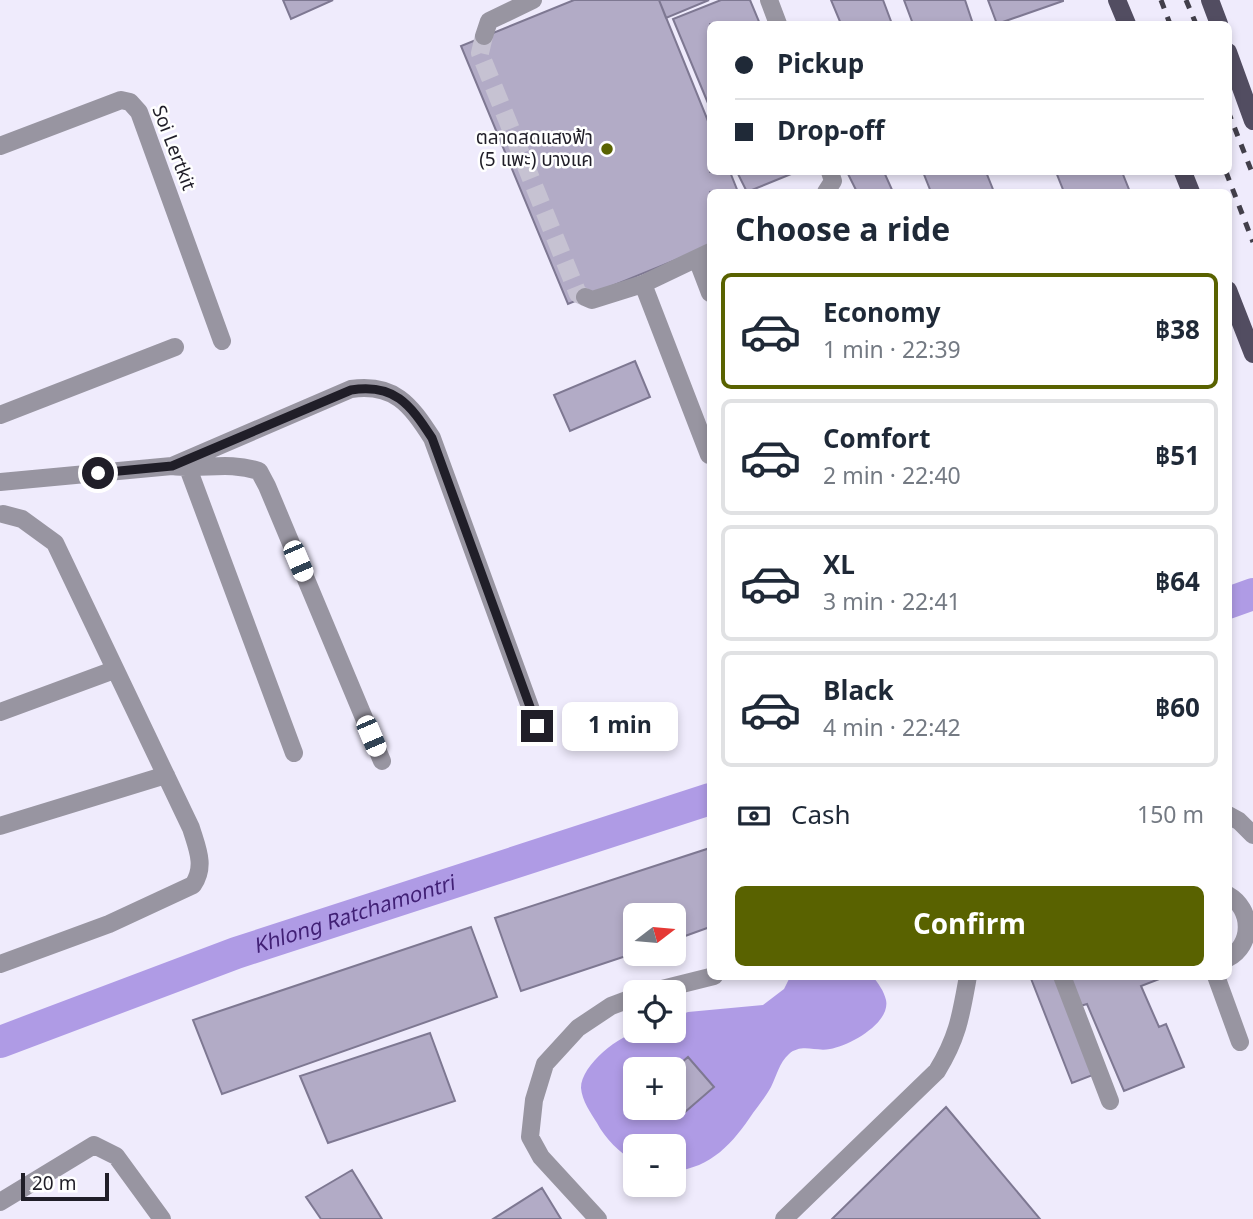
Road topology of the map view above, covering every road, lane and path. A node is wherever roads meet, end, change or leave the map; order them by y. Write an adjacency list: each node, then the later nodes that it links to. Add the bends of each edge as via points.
1 (533, 0): 8 (street, via 489,21)
2 (769, 0): 5 (street)
3 (1117, 0): 6 (main road)
4 (1210, 0): 7 (main road)
5 (777, 21)
6 (1126, 21)
7 (1218, 21)
8 (484, 36)
9 (1232, 63): 10 (main road)
10 (1253, 121)
11 (0, 146): 17 (street, Soi Lertkit, via 121,100 134,104)
12 (704, 256): 13 (street); 14 (street)
13 (707, 274)
14 (643, 284): 15 (street, via 592,300); 21 (street)
15 (585, 297)
16 (1232, 300): 19 (main road)
17 (222, 341)
18 (175, 347): 20 (street)
19 (1253, 354)
20 (0, 415)
21 (707, 451)
22 (180, 467): 23 (street); 27 (street, via 351,390 390,391 414,411 432,438); 28 (street); 29 (street, via 239,465 259,471)
23 (0, 482)
24 (1, 510): 25 (street, via 55,543)
25 (114, 670): 26 (street); 30 (street)
26 (0, 712)
27 (537, 726)
28 (294, 753)
29 (382, 761)
30 (166, 775): 32 (street); 37 (street, via 198,850 199,875 193,884 109,924)
31 (1232, 817): 33 (street)
32 (0, 826)
33 (1253, 835)
34 (1232, 898): 35 (street)
35 (1251, 917): 36 (street, via 1247,941)
36 (1232, 956)
37 (0, 964)
38 (707, 978): 42 (street)
39 (967, 980): 49 (street, via 951,1048 937,1071)
40 (1064, 980): 45 (street)
41 (1217, 980): 44 (street)
42 (686, 983)
43 (623, 1002): 48 (street, via 578,1028 545,1064 534,1100 530,1137 541,1157)
44 (1240, 1042)
45 (1110, 1101)
46 (0, 1202): 47 (street, via 94,1145 116,1156)
47 (162, 1219)
48 (598, 1219)
49 (784, 1219)

